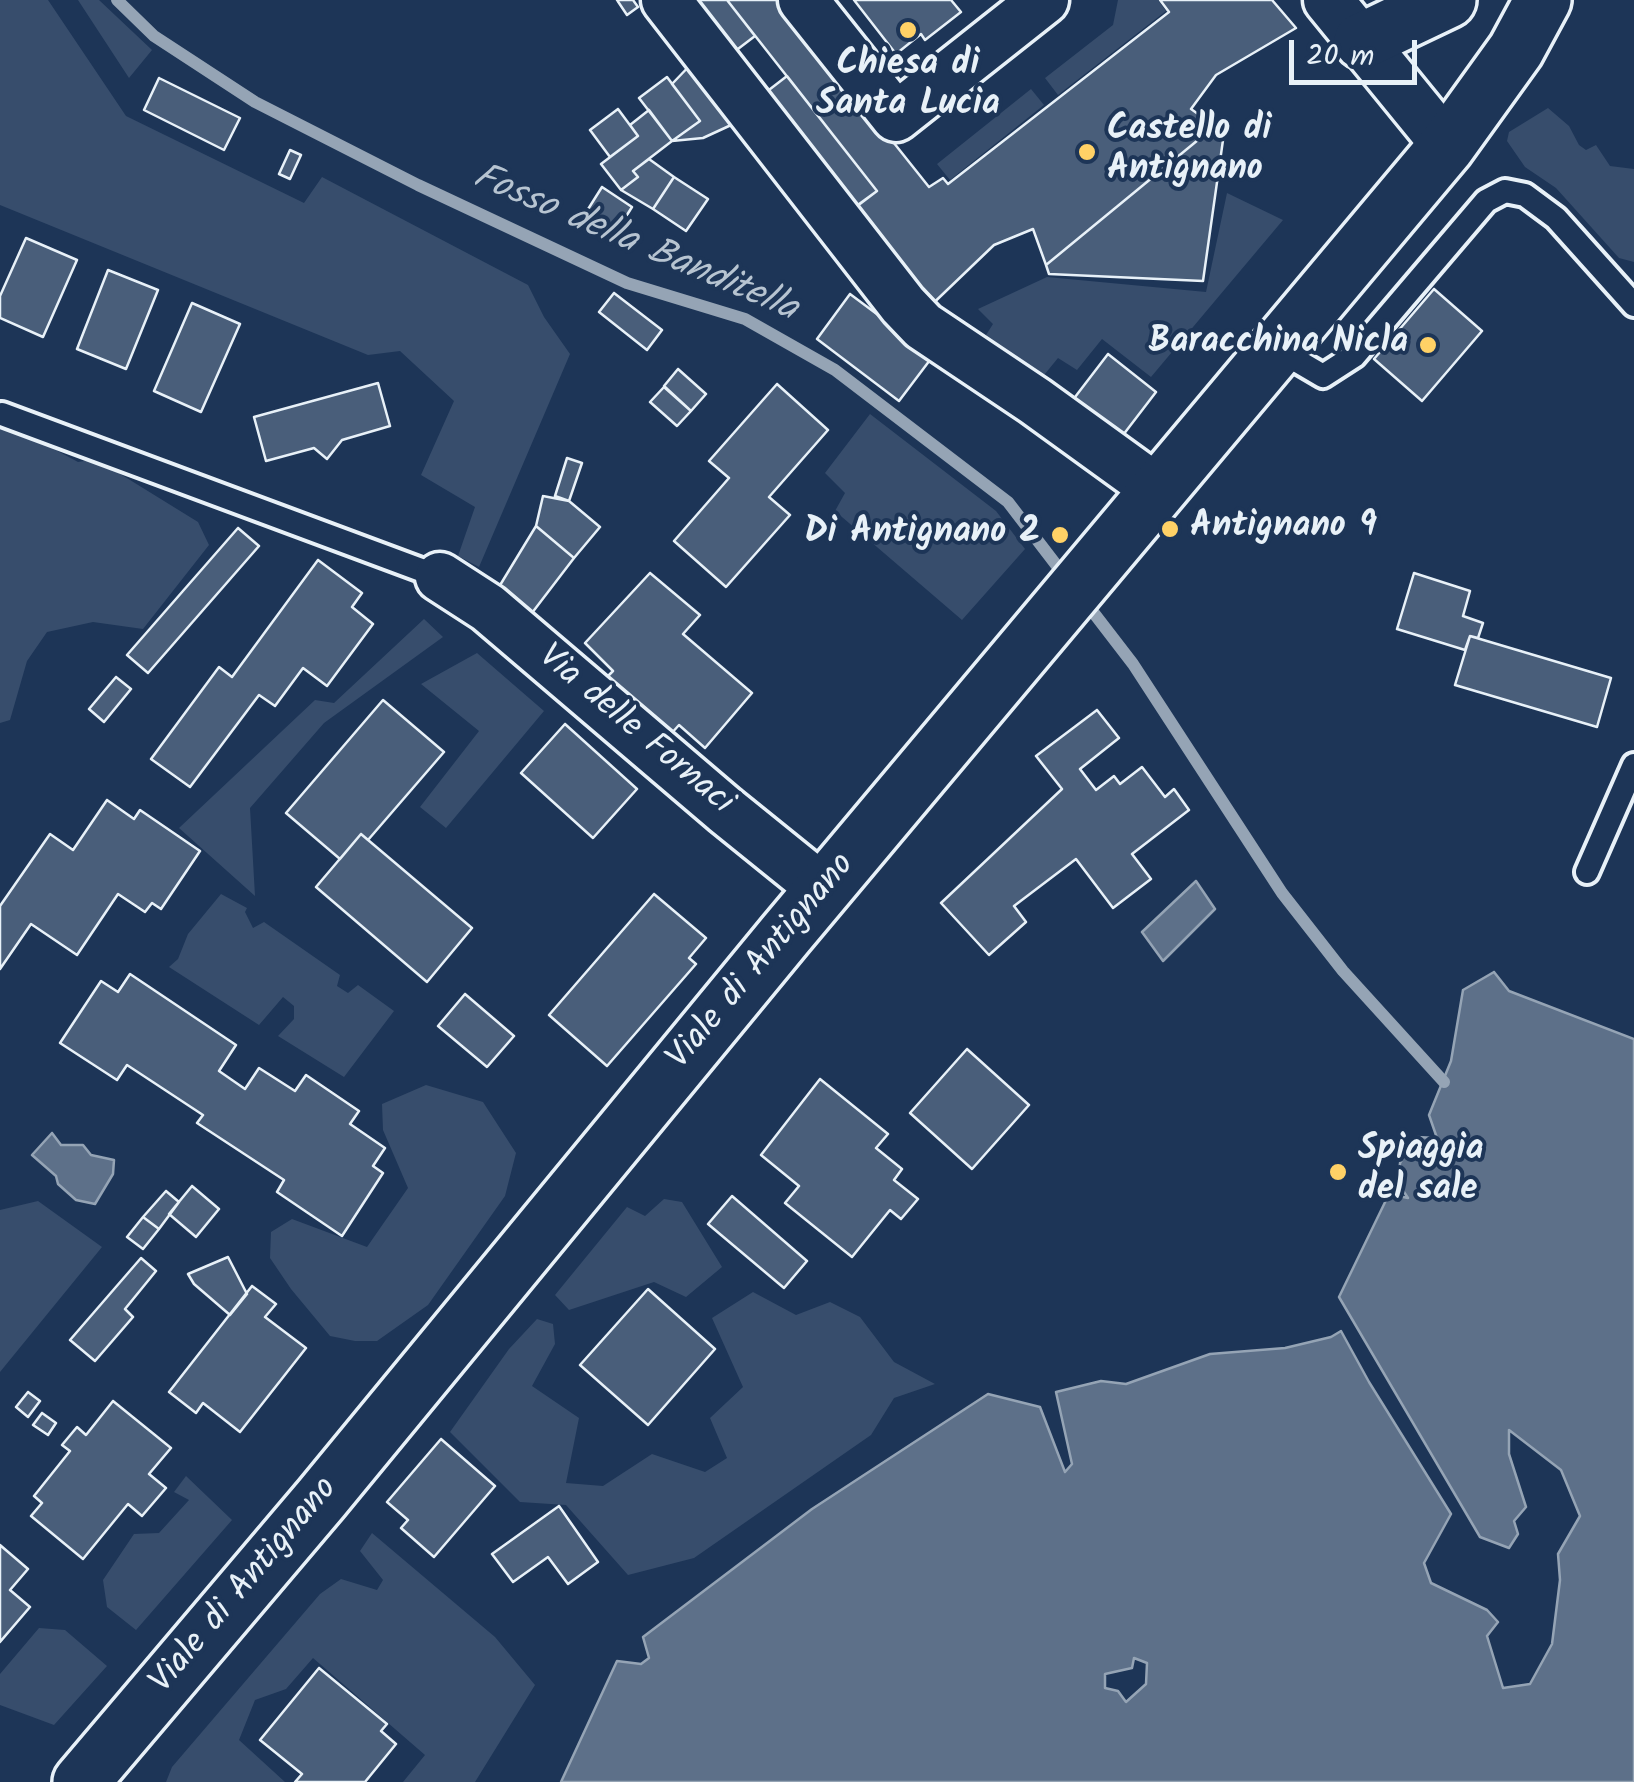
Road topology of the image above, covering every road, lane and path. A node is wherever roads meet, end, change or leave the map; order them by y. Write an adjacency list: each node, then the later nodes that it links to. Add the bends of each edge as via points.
1 (666, 0): 11 (street, via 922,326 1035,401)
2 (803, 0): 3 (street, via 896,117)
3 (1044, 0)
4 (1448, 0): 6 (main road)
5 (1543, 0): 7 (main road, Viale di Antignano)
6 (1345, 20): 7 (street)
7 (1447, 146): 9 (main road, Viale di Antignano)
8 (1630, 297): 9 (lane, via 1556,218 1526,195 1505,190 1486,201 1354,356 1322,376)
9 (1277, 349): 11 (main road, Viale di Antignano)
10 (2, 414): 12 (lane)
11 (1173, 471): 15 (main road, Viale di Antignano)
12 (440, 577): 15 (street, Via delle Fornaci, via 488,608)
13 (1634, 765): 14 (lane)
14 (1586, 872)
15 (824, 890): 16 (main road, Viale di Antignano)
16 (86, 1780)

